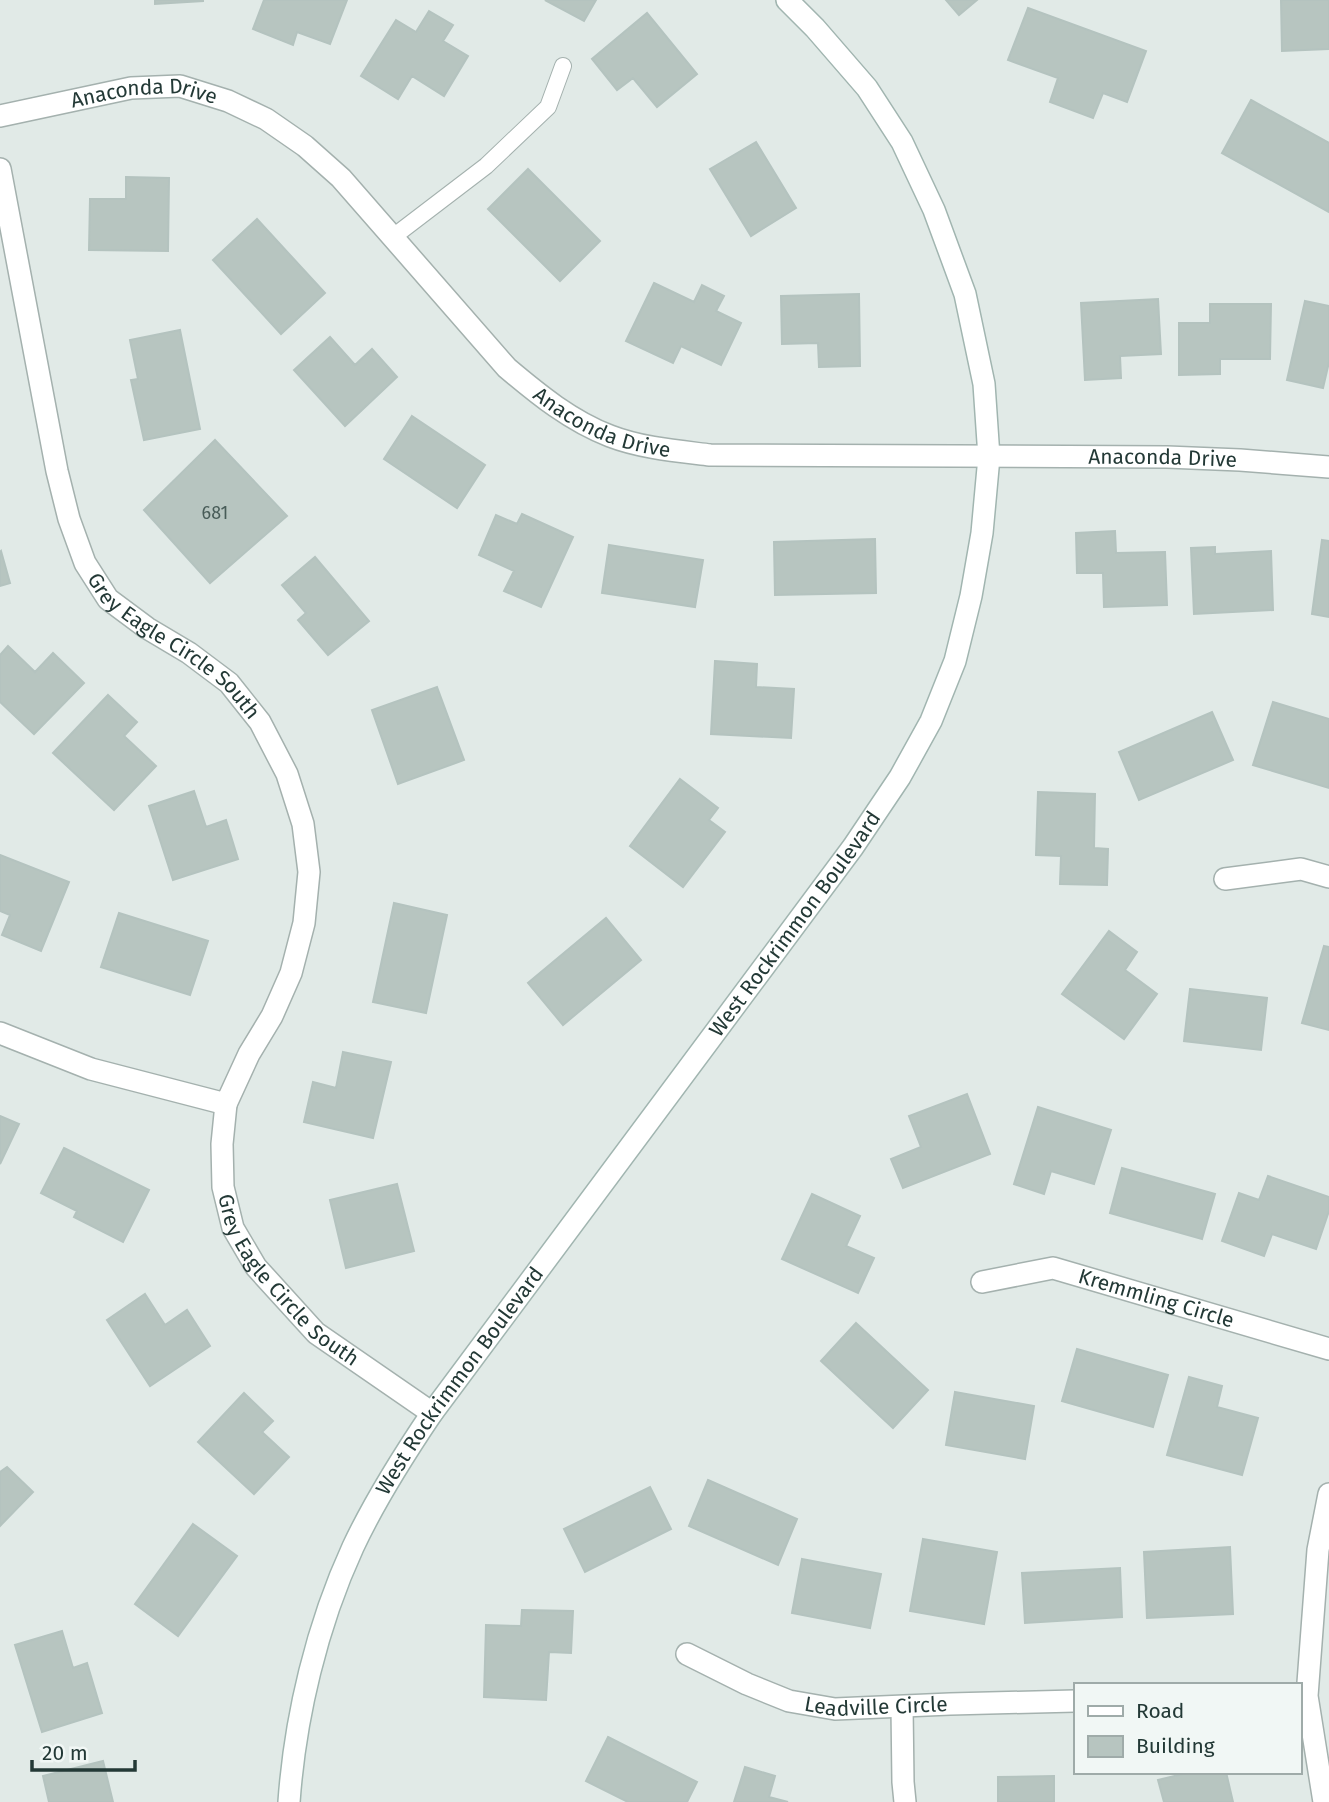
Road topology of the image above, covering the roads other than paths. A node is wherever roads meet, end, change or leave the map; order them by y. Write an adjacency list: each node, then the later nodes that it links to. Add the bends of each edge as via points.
1 (787, 0): 6 (street, West Rockrimmon Boulevard, via 867,88 902,142 934,210 965,294 985,384)
2 (563, 66): 5 (lane, via 548,107 486,166)
3 (0, 116): 5 (street, Anaconda Drive, via 131,88 180,86 216,97 266,119 305,146 341,177)
4 (0, 169): 11 (street, Grey Eagle Circle South, via 57,471 85,563 108,599 229,683 260,722 287,774 303,824 309,872 304,923 291,973)
5 (393, 237): 6 (street, Anaconda Drive, via 507,368 571,417 611,436 710,455)
6 (989, 457): 7 (street, Anaconda Drive, via 1179,458); 14 (street, West Rockrimmon Boulevard, via 982,533 955,661 931,721 900,777 845,858)
7 (1329, 467)
8 (1329, 877): 9 (street, via 1301,869)
9 (1224, 879)
10 (0, 1032): 11 (street, via 91,1069)
11 (226, 1104): 14 (street, Grey Eagle Circle South, via 223,1187 233,1228 256,1267 316,1333)
12 (982, 1282): 13 (street, Kremmling Circle, via 1053,1268)
13 (1329, 1349)
14 (432, 1413): 20 (street, West Rockrimmon Boulevard, via 399,1462 353,1548 326,1615 304,1696)
15 (1329, 1494): 17 (street, via 1318,1550)
16 (687, 1654): 19 (street, Leadville Circle, via 789,1700 835,1709)
17 (1303, 1697): 22 (street)
18 (1074, 1701): 19 (street, Leadville Circle)
19 (902, 1707): 21 (street)
20 (289, 1802)
21 (905, 1802)
22 (1324, 1802)

